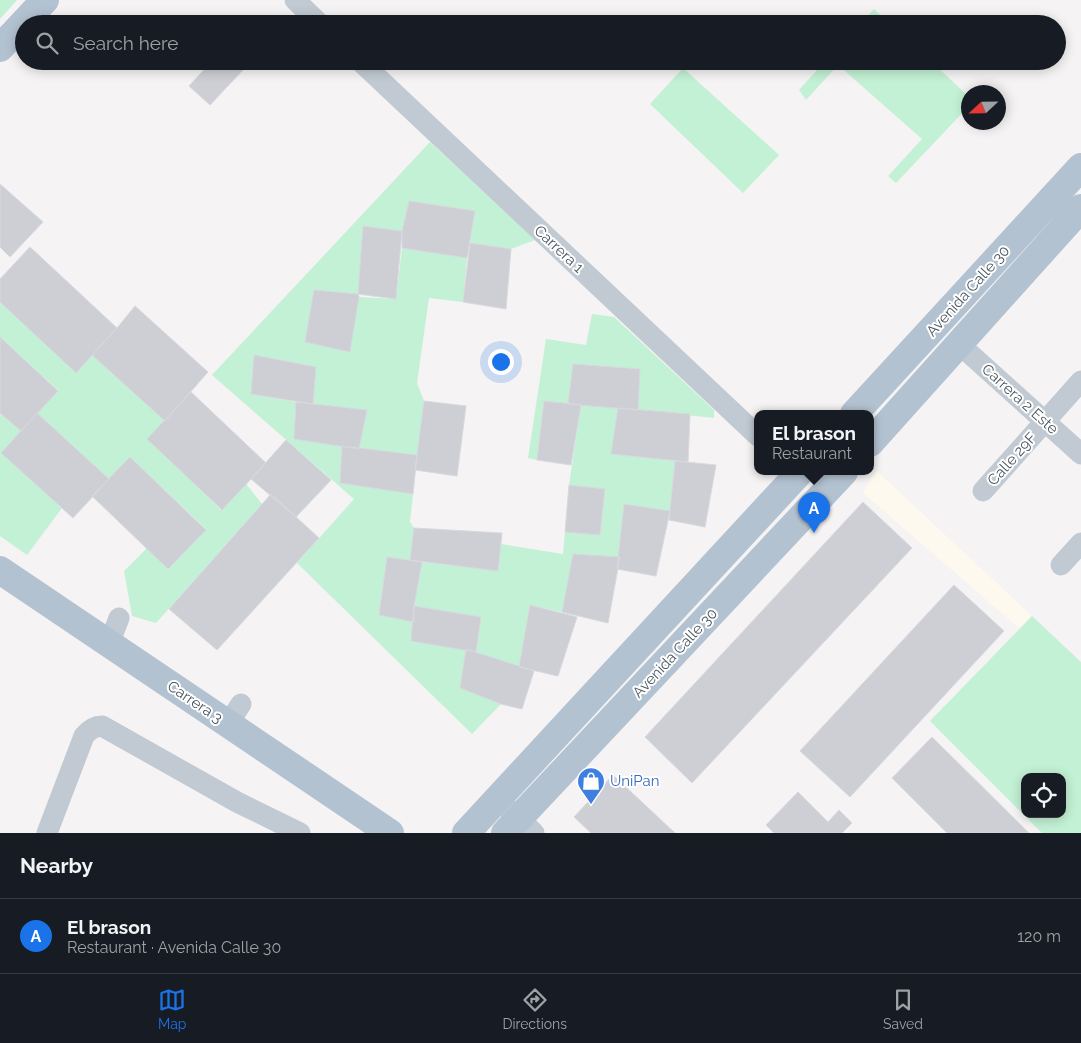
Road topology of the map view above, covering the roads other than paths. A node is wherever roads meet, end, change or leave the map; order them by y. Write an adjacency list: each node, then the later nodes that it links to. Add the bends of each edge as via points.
1 (45, 0): 3 (main road)
2 (295, 0): 4 (street)
3 (31, 15)
4 (311, 15)
5 (15, 32): 6 (main road)
6 (0, 48)
7 (370, 70): 15 (street, Carrera 1)
8 (1081, 167): 9 (main road, Avenida Calle 30)
9 (1047, 206): 10 (main road); 13 (main road, Avenida Calle 30)
10 (1076, 223): 11 (main road, Avenida Calle 30)
11 (959, 344): 14 (street, Carrera 2 Este); 16 (main road, Avenida Calle 30)
12 (1081, 381): 14 (street, Calle 29F)
13 (858, 410)
14 (1046, 422): 17 (street, Carrera 2 Este); 21 (street, Calle 29F)
15 (754, 432)
16 (874, 439)
17 (1081, 454)
18 (796, 475): 28 (main road, Avenida Calle 30)
19 (800, 475): 22 (street)
20 (841, 475): 22 (main road, Avenida Calle 30)
21 (983, 492)
22 (822, 496): 29 (main road, Avenida Calle 30)
23 (1081, 543): 24 (street)
24 (1061, 565)
25 (0, 570): 27 (main road, Carrera 3)
26 (119, 618): 27 (street)
27 (108, 644): 32 (main road, Carrera 3, via 234,714)
28 (498, 799): 29 (street); 33 (main road, Avenida Calle 30)
29 (519, 828)
30 (47, 833): 31 (street, via 84,736 96,726 102,726 237,802)
31 (300, 833)
32 (390, 833)
33 (466, 833)

